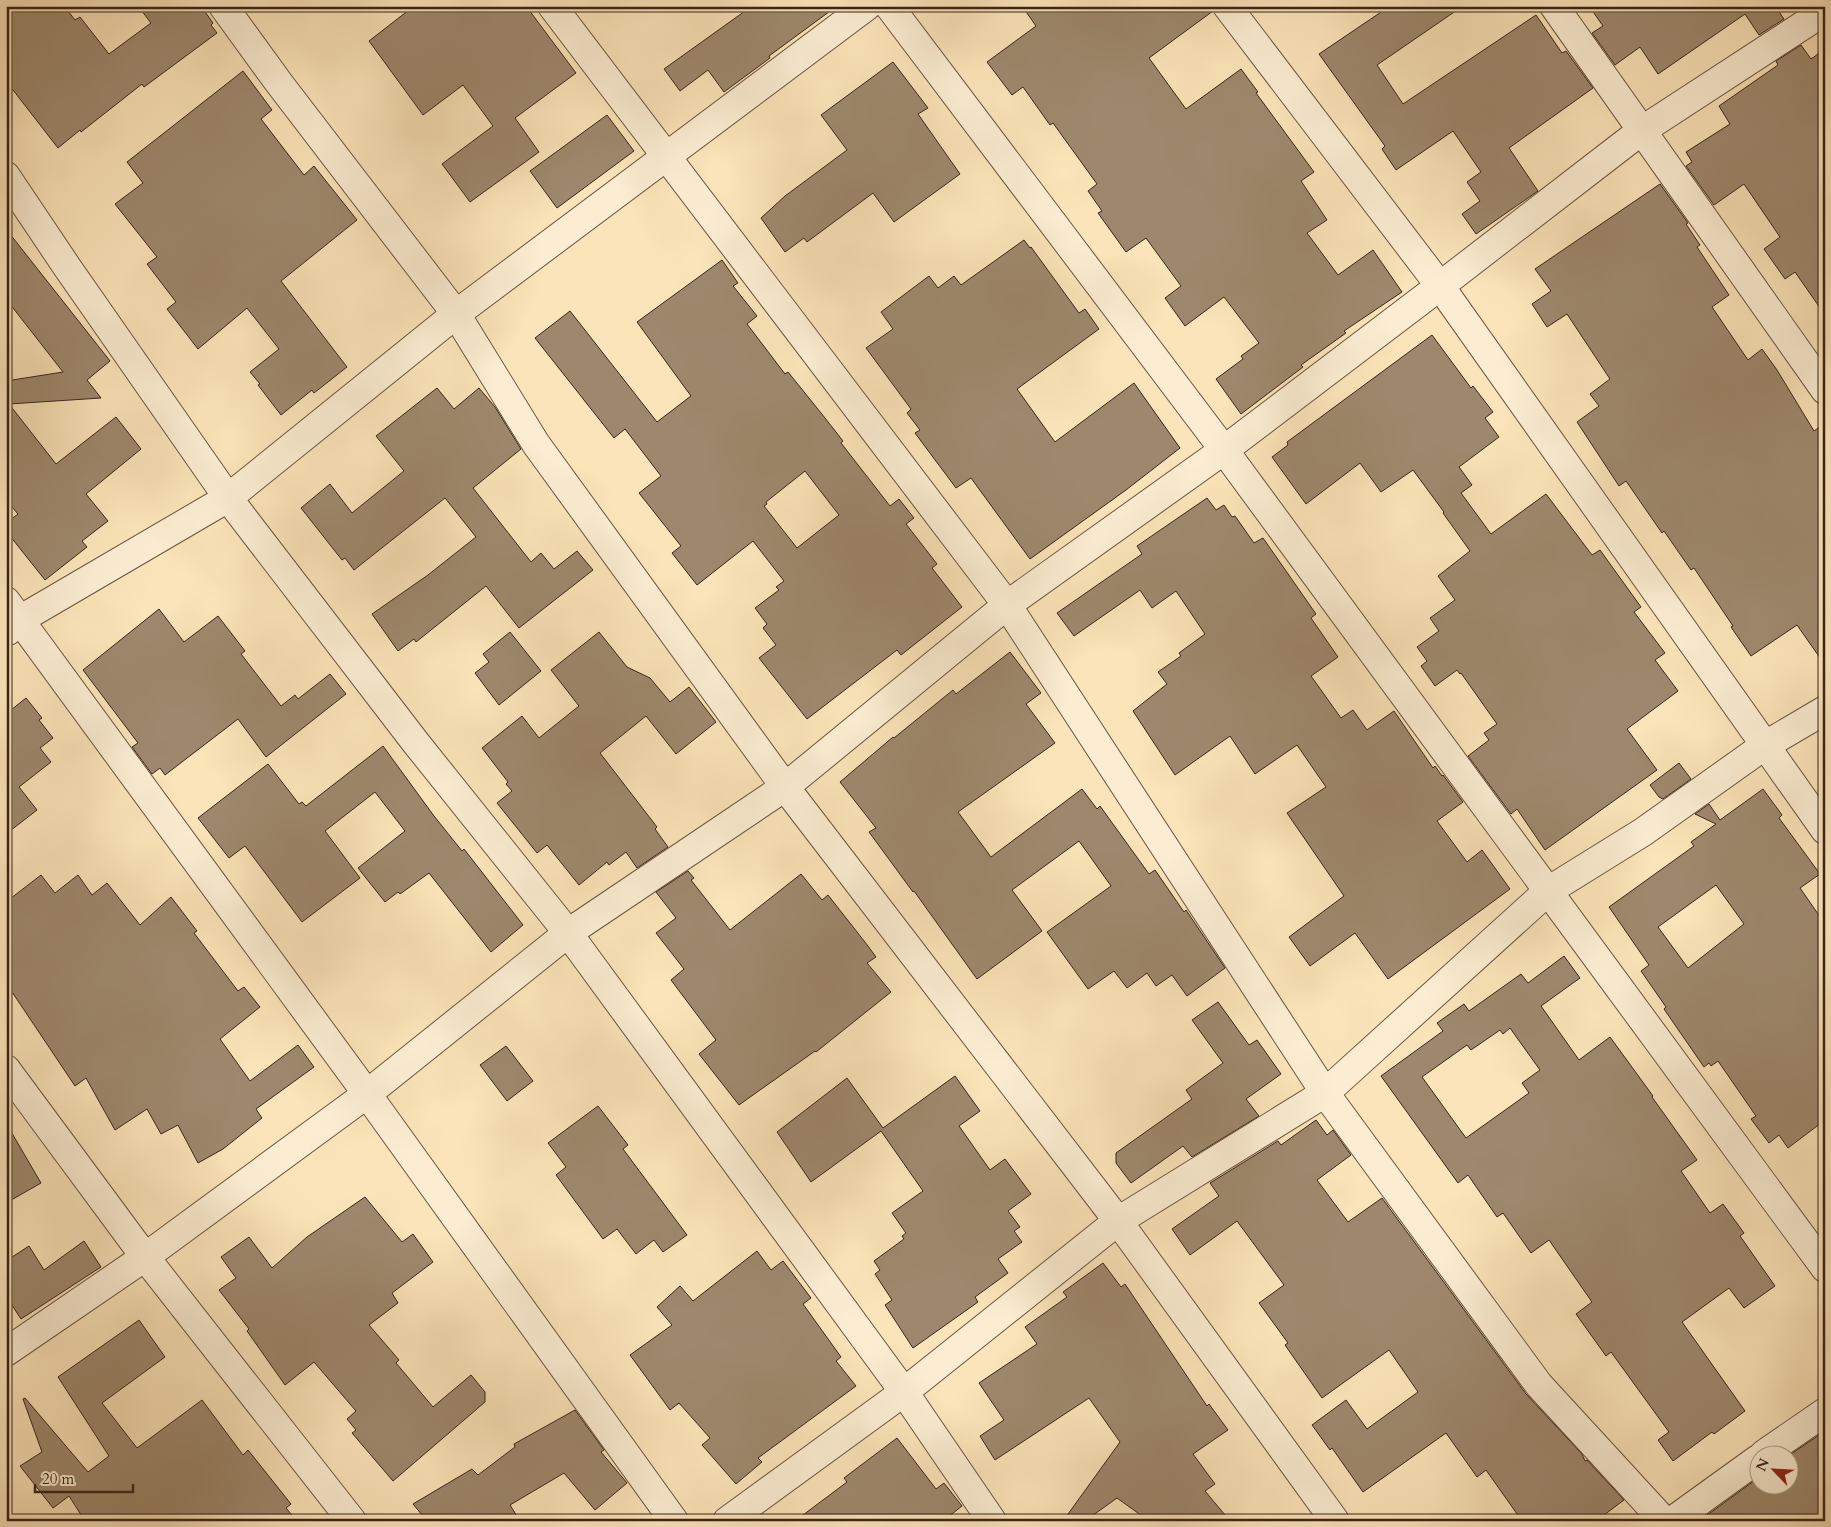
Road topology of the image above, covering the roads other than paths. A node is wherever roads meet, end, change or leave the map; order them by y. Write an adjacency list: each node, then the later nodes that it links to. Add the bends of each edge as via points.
1 (223, 6): 12 (street)
2 (552, 6): 9 (street)
3 (867, 6): 9 (street)
4 (889, 6): 14 (street)
5 (1226, 6): 11 (street)
6 (1554, 6): 8 (street)
7 (1825, 11): 8 (street)
8 (1640, 131): 11 (street); 13 (street)
9 (667, 155): 12 (street); 16 (street)
10 (6, 176): 15 (street)
11 (1440, 286): 14 (street); 19 (street)
12 (456, 314): 15 (street); 20 (street, via 536,444)
13 (1825, 390)
14 (1224, 450): 16 (street); 22 (street)
15 (228, 498): 17 (street); 23 (street, via 416,743)
16 (1007, 605): 20 (street); 25 (street)
17 (11, 617): 26 (street)
18 (1825, 710): 19 (street)
19 (1764, 746): 21 (street); 22 (street, via 1643,832)
20 (785, 787): 23 (street); 27 (street)
21 (1825, 830)
22 (1548, 891): 25 (street); 29 (street)
23 (568, 933): 26 (street); 31 (street)
24 (6, 1068): 28 (street)
25 (1325, 1093): 27 (street); 40 (street, via 1540,1385)
26 (367, 1094): 28 (street); 36 (street)
27 (1118, 1221): 31 (street); 39 (street)
28 (145, 1257): 30 (street); 35 (street)
29 (1825, 1268)
30 (6, 1352)
31 (904, 1392): 37 (street); 38 (street)
32 (1825, 1412): 33 (street)
33 (1779, 1444)
34 (1748, 1466): 41 (street)
35 (352, 1521)
36 (674, 1521)
37 (728, 1521)
38 (992, 1521)
39 (1335, 1521)
40 (1664, 1521)
41 (1672, 1521)

